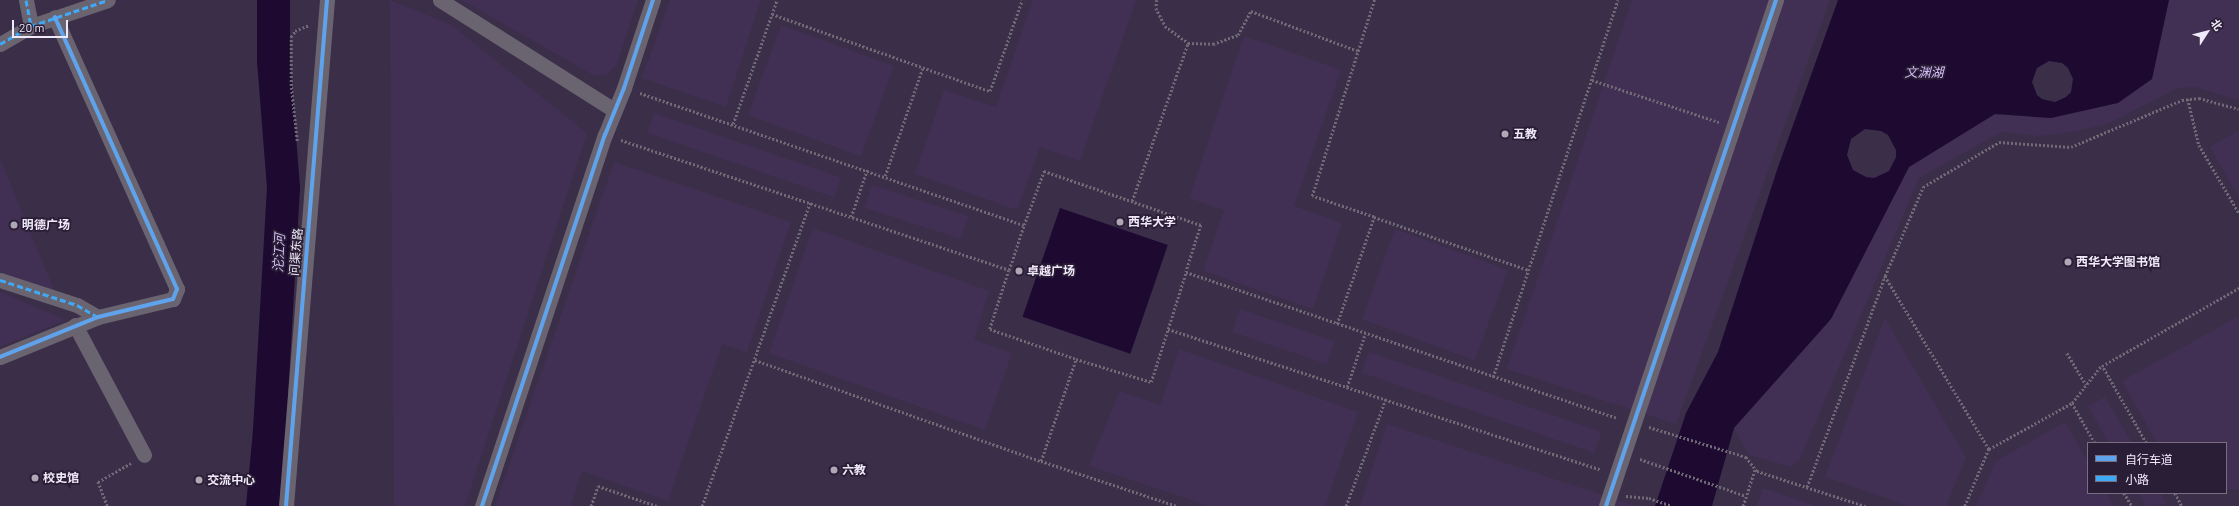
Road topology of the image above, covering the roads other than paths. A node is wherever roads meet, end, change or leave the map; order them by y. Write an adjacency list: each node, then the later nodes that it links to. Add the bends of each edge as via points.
1 (26, 0): 8 (street)
2 (108, 0): 7 (street)
3 (327, 0): 16 (street, 问渠东路)
4 (440, 0): 10 (street)
5 (653, 0): 10 (street)
6 (1776, 0): 18 (street)
7 (55, 17): 8 (street); 12 (street, via 177,289 173,299)
8 (31, 26): 9 (street)
9 (0, 44)
10 (614, 110): 17 (street)
11 (0, 280): 12 (street, via 77,305)
12 (98, 317): 13 (street)
13 (75, 325): 14 (street); 15 (street)
14 (0, 357)
15 (144, 455)
16 (286, 506)
17 (482, 506)
18 (1606, 506)

